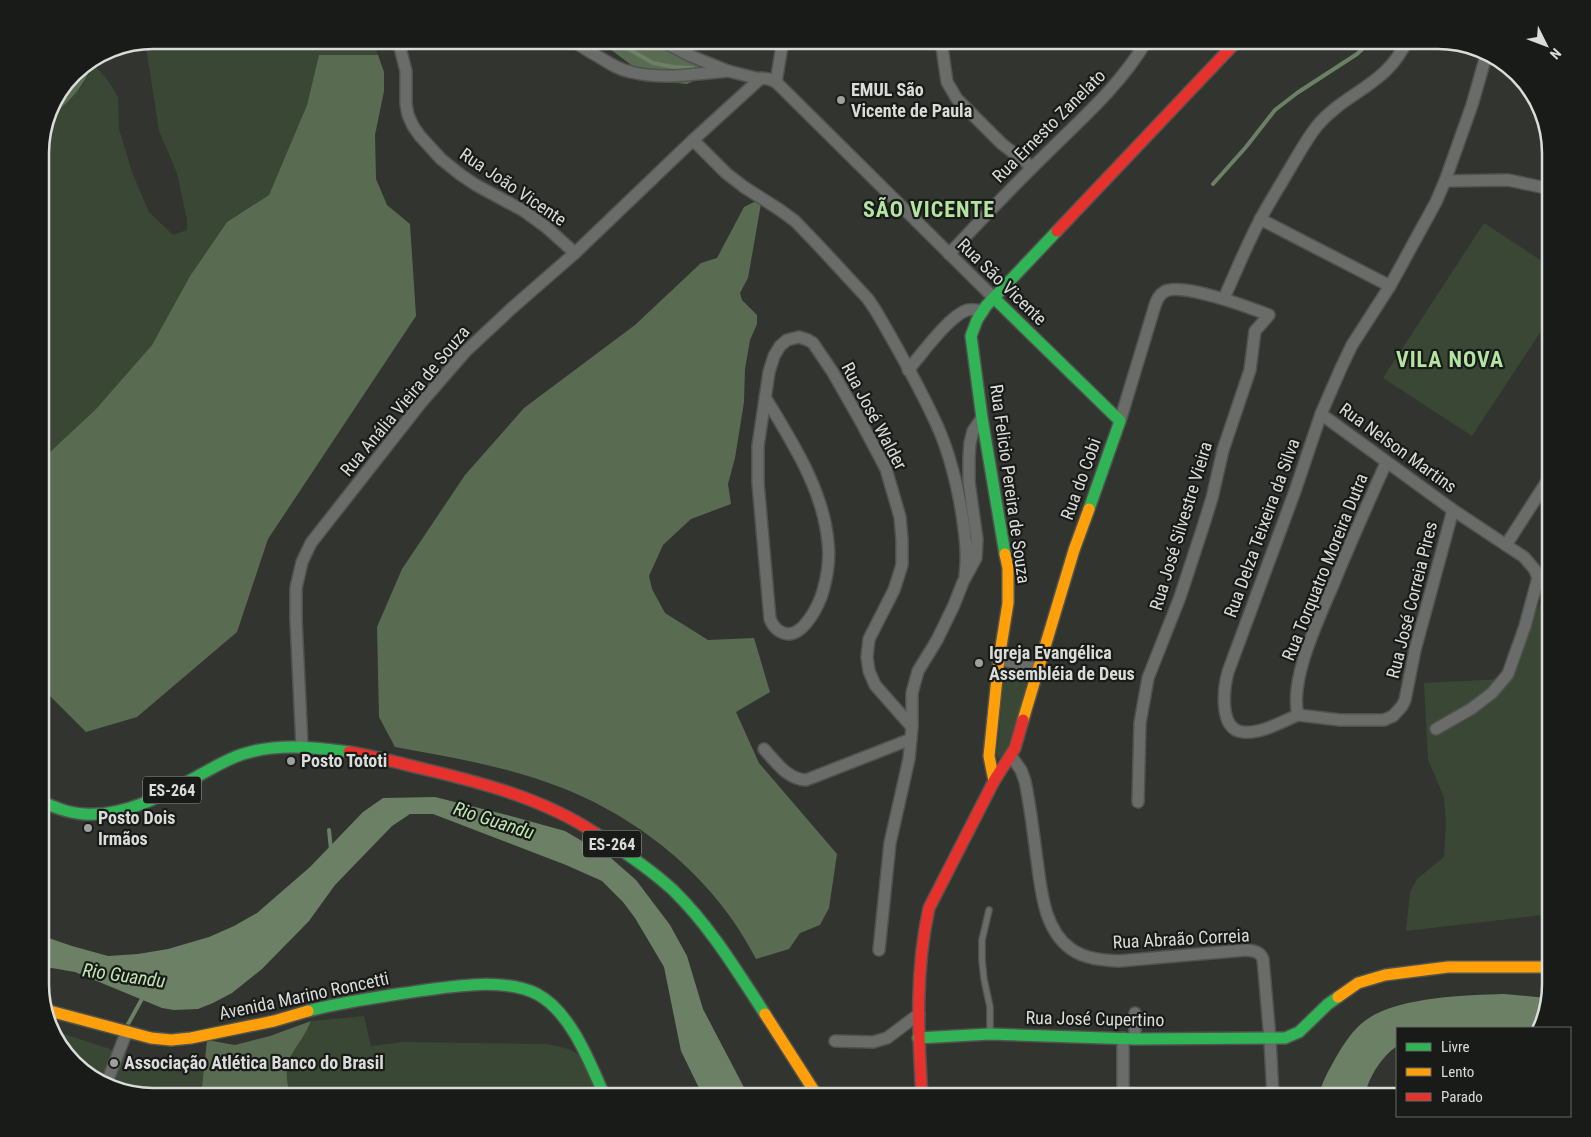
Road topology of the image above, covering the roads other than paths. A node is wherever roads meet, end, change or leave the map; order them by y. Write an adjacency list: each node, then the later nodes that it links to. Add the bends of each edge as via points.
1 (400, 49): 18 (street, Rua João Vicente, via 406,71 408,116 420,136 441,159 462,175 524,212)
2 (584, 49): 10 (street, via 606,62 644,75)
3 (677, 49): 10 (street)
4 (782, 49): 12 (street)
5 (942, 49): 14 (street, via 947,82 956,99 1002,144)
6 (1141, 49): 14 (street, Rua Ernesto Zanelato, via 1117,82)
7 (1229, 49): 21 (main road, Rua Felicio Pereira de Souza)
8 (1402, 49): 17 (street, via 1376,80 1317,126)
9 (1485, 59): 15 (street, Rua Delza Teixeira da Silva)
10 (728, 72): 11 (street)
11 (760, 79): 12 (street); 13 (street, Rua Anália Vieira de Souza)
12 (776, 82): 19 (street, Rua São Vicente)
13 (693, 140): 18 (street, Rua Anália Vieira de Souza); 25 (street, via 738,182 795,221 819,246 868,299)
14 (1032, 167): 19 (street, Rua Ernesto Zanelato)
15 (1445, 181): 16 (street, via 1508,180); 20 (street, Rua Delza Teixeira da Silva)
16 (1542, 187)
17 (1260, 219): 20 (street); 22 (street)
18 (575, 252): 40 (street, Rua Anália Vieira de Souza, via 466,351 420,404 311,543 302,562 296,588)
19 (949, 254): 21 (street, Rua São Vicente)
20 (1390, 286): 27 (street, Rua Delza Teixeira da Silva, via 1352,345)
21 (994, 298): 23 (main road, Rua Felicio Pereira de Souza); 29 (main road, Rua São Vicente)
22 (1224, 298): 24 (street, Rua do Cobi); 29 (street, Rua do Cobi, via 1172,289 1159,296)
23 (983, 311): 25 (street, via 970,309 955,318); 28 (main road, Rua Felicio Pereira de Souza, via 971,336)
24 (1269, 315): 44 (street, Rua José Silvestre Vieira, via 1256,331 1250,370 1222,450 1212,498 1180,597 1148,678 1140,724)
25 (908, 370): 34 (street, via 936,423 950,465 964,525 967,549)
26 (765, 397): 26 (street, via 758,446 758,482 770,619 777,630 785,634 796,632 807,623 822,593 829,544 815,489); 39 (street, Rua José Walder, via 768,372 780,346 794,337 813,343 832,371 886,470 900,517 902,565 894,590 869,639 867,657 875,685)
27 (1321, 414): 30 (street, Rua Nelson Martins); 37 (street, Rua Delza Teixeira da Silva, via 1225,684 1226,713 1230,724 1242,732 1256,731)
28 (982, 418): 34 (street, via 970,443 969,482 978,550); 35 (main road, Rua Felicio Pereira de Souza, via 1008,568 1008,604)
29 (1120, 421): 36 (main road, Rua do Cobi, via 1074,550)
30 (1386, 463): 32 (street, Rua Nelson Martins); 37 (street, Rua Torquatro Moreira Dutra, via 1312,635 1297,686)
31 (1542, 489): 33 (street)
32 (1453, 510): 33 (street, Rua José Correia Pires); 37 (street, Rua José Correia Pires, via 1402,706 1384,720 1340,720)
33 (1506, 545): 38 (street, Rua José Correia Pires, via 1530,563 1538,578 1514,659 1508,674 1492,693)
34 (965, 577): 39 (street, via 945,624 918,671 912,693)
35 (999, 659): 36 (street); 43 (main road, Rua Felicio Pereira de Souza, via 989,756)
36 (1038, 669): 42 (main road, Rua do Cobi)
37 (1298, 715)
38 (1436, 728)
39 (912, 733): 41 (street, via 806,780 786,772); 47 (street, via 890,843)
40 (302, 746): 45 (main road, ES-264, via 266,748 244,754 141,806 114,813 84,815); 61 (main road, ES-264, via 395,761 474,780 545,806 603,838 657,877 684,901 713,935)
41 (764, 749)
42 (1011, 756): 43 (main road, Rua do Cobi); 57 (street, Rua Abraão Correia, via 1025,781 1046,911 1053,927 1071,948 1084,956 1119,962 1246,950 1258,953 1263,959)
43 (994, 781): 51 (main road, via 929,908 921,948)
44 (1138, 802)
45 (49, 806)
46 (989, 910): 53 (lane, via 982,940 982,960 990,1007)
47 (879, 950)
48 (1542, 967): 57 (main road, Rua José Cupertino, via 1448,966 1384,975 1344,993 1299,1032 1285,1038)
49 (53, 1012): 52 (main road, Avenida Marino Roncetti)
50 (1135, 1013): 56 (street)
51 (919, 1014): 54 (main road); 58 (street, via 886,1038 873,1042)
52 (127, 1031): 59 (street); 60 (main road, Avenida Marino Roncetti, via 151,1038 191,1038 334,1004 447,988 490,984 509,986 537,994 563,1017 586,1054)
53 (990, 1034): 54 (main road, Rua José Cupertino); 55 (main road, Rua José Cupertino)
54 (918, 1038): 62 (main road)
55 (1123, 1038): 56 (main road, Rua José Cupertino); 63 (street)
56 (1135, 1039): 57 (main road, Rua José Cupertino)
57 (1270, 1039): 64 (street)
58 (835, 1041)
59 (108, 1079)
60 (601, 1088)
61 (812, 1088)
62 (921, 1088)
63 (1123, 1088)
64 (1273, 1088)

